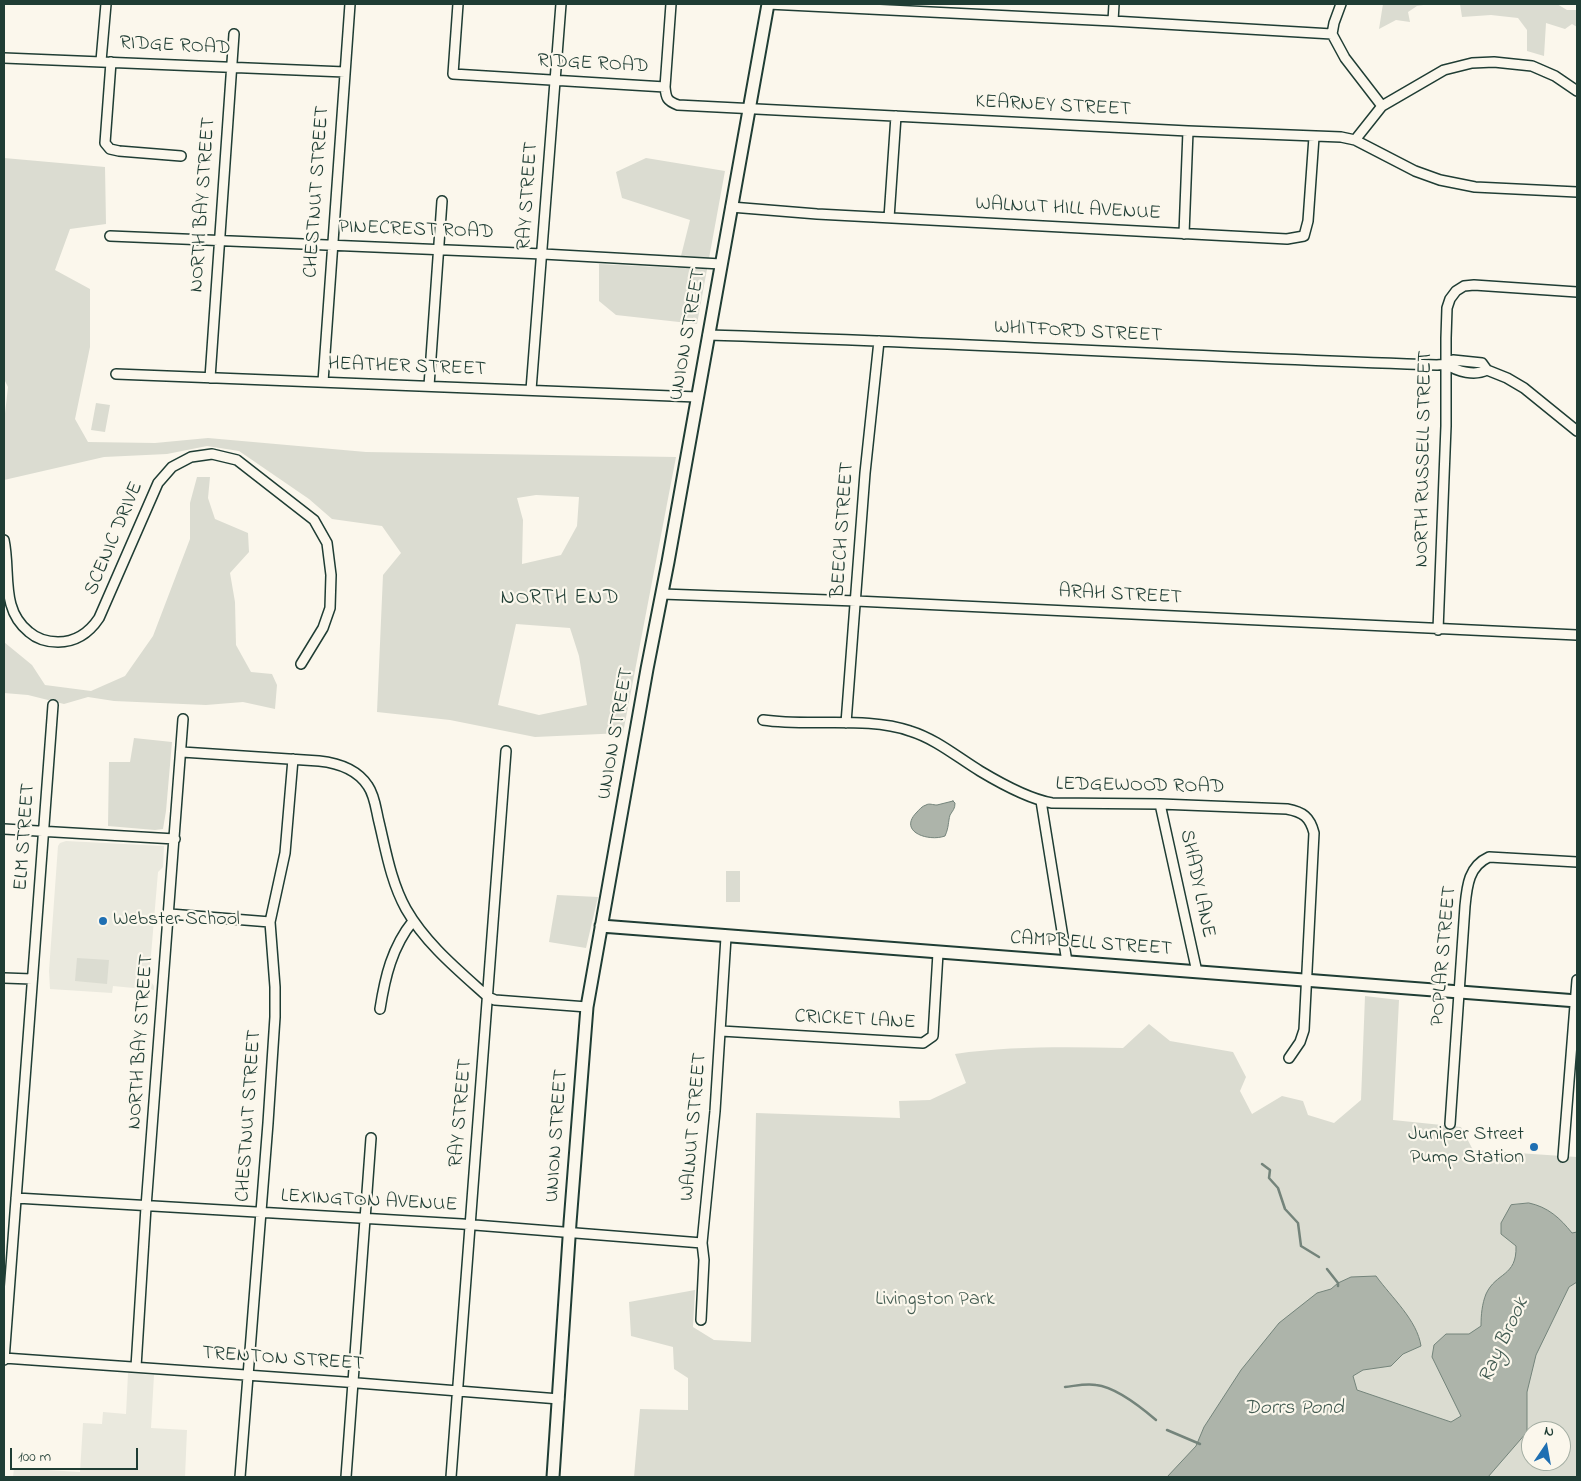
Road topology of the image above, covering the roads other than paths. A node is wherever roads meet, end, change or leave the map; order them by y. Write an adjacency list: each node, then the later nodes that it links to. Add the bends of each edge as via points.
1 (106, 4): 13 (street)
2 (350, 4): 16 (street, CHESTNUT STREET)
3 (458, 4): 17 (street, RIDGE ROAD, via 453,74)
4 (562, 4): 17 (street, RAY STREET)
5 (671, 4): 18 (street)
6 (768, 4): 9 (street); 21 (street, UNION STREET)
7 (1114, 4): 9 (street)
8 (1341, 4): 11 (street)
9 (1113, 21): 11 (street)
10 (234, 34): 15 (street, NORTH BAY STREET)
11 (1332, 34): 20 (street, via 1345,58)
12 (4, 58): 13 (street, RIDGE ROAD)
13 (101, 62): 14 (street, RIDGE ROAD)
14 (111, 62): 15 (street, RIDGE ROAD); 26 (street, via 106,143 118,151)
15 (231, 67): 16 (street, RIDGE ROAD); 33 (street, NORTH BAY STREET)
16 (345, 72): 34 (street, CHESTNUT STREET)
17 (556, 81): 18 (street, RIDGE ROAD); 36 (street, RAY STREET)
18 (665, 87): 21 (street, RIDGE ROAD, via 669,102 678,105)
19 (1577, 91): 20 (street, via 1532,66 1472,63 1444,70)
20 (1382, 106): 25 (street)
21 (749, 109): 22 (street, KEARNEY STREET); 29 (street, UNION STREET)
22 (896, 116): 23 (street, KEARNEY STREET); 30 (street)
23 (1188, 131): 24 (street, KEARNEY STREET); 31 (street)
24 (1314, 137): 25 (street, KEARNEY STREET); 31 (street, WALNUT HILL AVENUE, via 1304,236 1287,239)
25 (1355, 140): 27 (street, KEARNEY STREET, via 1440,180 1475,187)
26 (181, 156)
27 (1577, 192)
28 (442, 201): 35 (street)
29 (731, 207): 30 (street, WALNUT HILL AVENUE); 37 (street, UNION STREET)
30 (889, 218): 31 (street, WALNUT HILL AVENUE)
31 (1184, 234)
32 (110, 236): 33 (street, PINECREST ROAD)
33 (220, 240): 34 (street, PINECREST ROAD); 43 (street, NORTH BAY STREET)
34 (331, 246): 35 (street, PINECREST ROAD); 44 (street, CHESTNUT STREET)
35 (439, 250): 36 (street, PINECREST ROAD); 45 (street)
36 (543, 254): 37 (street, PINECREST ROAD); 46 (street, RAY STREET)
37 (721, 264): 39 (street, UNION STREET)
38 (1577, 292): 41 (street, NORTH RUSSELL STREET, via 1464,286 1456,291 1447,308)
39 (708, 334): 40 (street, WHITFORD STREET); 47 (street, UNION STREET)
40 (879, 341): 41 (street, WHITFORD STREET); 51 (street, BEECH STREET)
41 (1446, 364): 48 (street, WHITFORD STREET, via 1454,360 1482,364 1487,370 1524,388); 52 (street, NORTH RUSSELL STREET)
42 (116, 374): 43 (street, HEATHER STREET)
43 (210, 378): 44 (street, HEATHER STREET)
44 (322, 382): 45 (street, HEATHER STREET)
45 (429, 386): 46 (street, HEATHER STREET)
46 (531, 390): 47 (street, HEATHER STREET)
47 (697, 397): 50 (street, UNION STREET)
48 (1577, 431)
49 (4, 540): 54 (street, SCENIC DRIVE, via 9,601 16,620 32,635 42,639 51,642 70,640 86,633 99,618 158,483 172,467 190,457 212,454 236,460 314,520 327,543 331,575 330,608 323,628)
50 (662, 594): 51 (street, ARAH STREET); 71 (street, UNION STREET)
51 (856, 601): 52 (street, ARAH STREET); 58 (street, BEECH STREET)
52 (1438, 630): 53 (street, ARAH STREET)
53 (1577, 635)
54 (301, 664)
55 (53, 705): 65 (street, ELM STREET)
56 (184, 719): 60 (street, NORTH BAY STREET)
57 (763, 720): 58 (street, LEDGEWOOD ROAD)
58 (846, 723): 62 (street, LEDGEWOOD ROAD, via 894,727 912,732)
59 (506, 751): 81 (street, RAY STREET)
60 (182, 752): 61 (street); 66 (street, NORTH BAY STREET)
61 (293, 759): 69 (street, via 337,764 351,770 367,784 397,892); 70 (street, CHESTNUT STREET, via 285,853)
62 (1041, 801): 63 (street, LEDGEWOOD ROAD); 74 (street)
63 (1160, 804): 75 (street, SHADY LANE); 78 (street, LEDGEWOOD ROAD, via 1287,809 1306,815 1314,833)
64 (4, 829): 65 (street)
65 (44, 830): 66 (street); 77 (street, ELM STREET)
66 (175, 839): 68 (street, NORTH BAY STREET)
67 (1577, 862): 80 (street, POPLAR STREET, via 1490,857 1474,868 1464,906)
68 (170, 914): 70 (street); 91 (street, NORTH BAY STREET)
69 (413, 921): 81 (street, via 446,959); 84 (street, via 400,938 389,965)
70 (270, 922): 92 (street, CHESTNUT STREET, via 275,1017)
71 (601, 926): 72 (street, CAMPBELL STREET); 83 (street, UNION STREET)
72 (726, 937): 73 (street, CAMPBELL STREET); 85 (street, WALNUT STREET)
73 (938, 953): 74 (street, CAMPBELL STREET); 85 (street, CRICKET LANE, via 933,1036 923,1043)
74 (1067, 962): 75 (street, CAMPBELL STREET)
75 (1197, 972): 78 (street, CAMPBELL STREET)
76 (4, 978): 77 (street)
77 (32, 979): 90 (street, ELM STREET)
78 (1307, 980): 80 (street, CAMPBELL STREET); 86 (street, LEDGEWOOD ROAD, via 1304,1030)
79 (1577, 980): 82 (street)
80 (1459, 991): 82 (street, CAMPBELL STREET); 87 (street, POPLAR STREET)
81 (488, 997): 83 (street, via 502,1001); 94 (street, RAY STREET)
82 (1576, 1001): 89 (street)
83 (587, 1007): 95 (street, UNION STREET)
84 (380, 1009)
85 (720, 1031): 96 (street, WALNUT STREET)
86 (1289, 1058)
87 (1450, 1124)
88 (371, 1138): 93 (street)
89 (1562, 1157)
90 (16, 1198): 91 (street, LEXINGTON AVENUE); 98 (street, ELM STREET)
91 (146, 1207): 92 (street, LEXINGTON AVENUE); 99 (street, NORTH BAY STREET)
92 (261, 1213): 93 (street, LEXINGTON AVENUE); 100 (street, CHESTNUT STREET)
93 (366, 1219): 94 (street, LEXINGTON AVENUE); 101 (street)
94 (470, 1225): 95 (street, LEXINGTON AVENUE); 102 (street, RAY STREET)
95 (570, 1233): 96 (street, LEXINGTON AVENUE); 103 (street, UNION STREET)
96 (702, 1243): 97 (street, WALNUT STREET)
97 (701, 1320)
98 (4, 1359): 99 (street, TRENTON STREET)
99 (136, 1367): 100 (street, TRENTON STREET)
100 (248, 1376): 101 (street, TRENTON STREET); 104 (street, CHESTNUT STREET)
101 (353, 1382): 102 (street, TRENTON STREET); 105 (street)
102 (458, 1390): 103 (street, TRENTON STREET); 106 (street, RAY STREET)
103 (559, 1399): 107 (street, UNION STREET)
104 (240, 1477)
105 (346, 1477)
106 (451, 1477)
107 (553, 1477)

